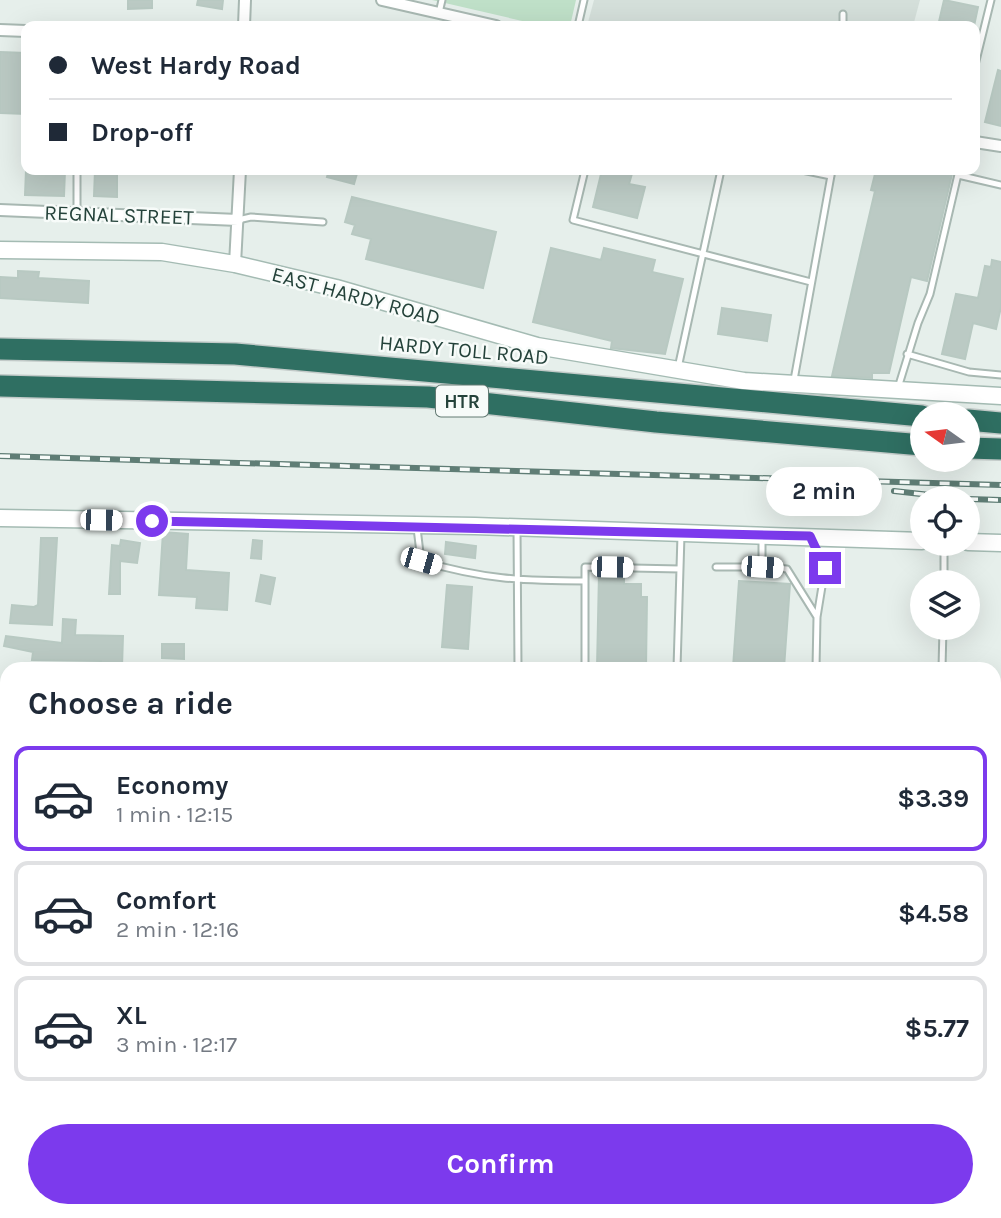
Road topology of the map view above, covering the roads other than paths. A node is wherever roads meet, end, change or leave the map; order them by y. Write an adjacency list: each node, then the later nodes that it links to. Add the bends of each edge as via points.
1 (245, 0): 8 (street)
2 (382, 0): 6 (street)
3 (442, 0): 6 (lane)
4 (584, 0): 10 (lane)
5 (991, 0): 14 (lane)
6 (439, 13): 9 (street)
7 (843, 15): 11 (lane)
8 (244, 21)
9 (474, 21)
10 (579, 21)
11 (843, 21)
12 (0, 30): 13 (street)
13 (21, 31)
14 (980, 45)
15 (980, 143): 16 (street)
16 (1001, 146)
17 (77, 175): 26 (lane)
18 (240, 175): 27 (street)
19 (584, 175): 30 (lane, via 573,220)
20 (720, 175): 30 (lane)
21 (831, 175): 32 (lane)
22 (958, 175): 34 (lane, via 930,294)
23 (969, 175): 24 (lane)
24 (1001, 185)
25 (0, 210): 26 (street, REGNAL STREET)
26 (77, 213): 27 (street, REGNAL STREET)
27 (238, 220): 28 (lane); 31 (street)
28 (323, 222)
29 (0, 250): 31 (main road, EAST HARDY ROAD, via 162,252)
30 (705, 254): 32 (lane); 35 (lane)
31 (235, 264): 35 (main road, EAST HARDY ROAD, via 537,346)
32 (811, 282): 37 (lane)
33 (0, 349): 41 (highway, HARDY TOLL ROAD / HTR, via 234,355)
34 (907, 354): 36 (lane, via 969,372); 39 (lane)
35 (677, 370): 37 (main road, EAST HARDY ROAD)
36 (1001, 375)
37 (794, 385): 39 (main road, EAST HARDY ROAD)
38 (0, 386): 44 (highway, HTR, via 428,397)
39 (898, 391): 40 (main road, EAST HARDY ROAD)
40 (1001, 396)
41 (910, 415)
42 (980, 421): 43 (highway)
43 (1001, 423)
44 (910, 444)
45 (980, 448): 46 (highway)
46 (1001, 449)
47 (0, 518): 48 (main road)
48 (416, 526): 49 (main road); 60 (lane, via 421,561 472,576)
49 (517, 527): 50 (main road); 60 (lane)
50 (681, 532): 51 (main road); 58 (lane)
51 (762, 534): 52 (main road); 57 (lane)
52 (810, 536): 53 (main road); 61 (lane, via 825,568)
53 (910, 540)
54 (980, 542): 55 (main road)
55 (1001, 543)
56 (716, 567): 57 (lane)
57 (762, 567): 61 (lane, via 787,569)
58 (680, 569): 59 (lane, via 585,567); 65 (lane)
59 (586, 581): 60 (lane); 64 (lane)
60 (518, 582): 63 (lane)
61 (817, 617): 66 (lane)
62 (943, 640): 67 (lane)
63 (518, 662)
64 (585, 662)
65 (677, 662)
66 (816, 662)
67 (942, 662)

